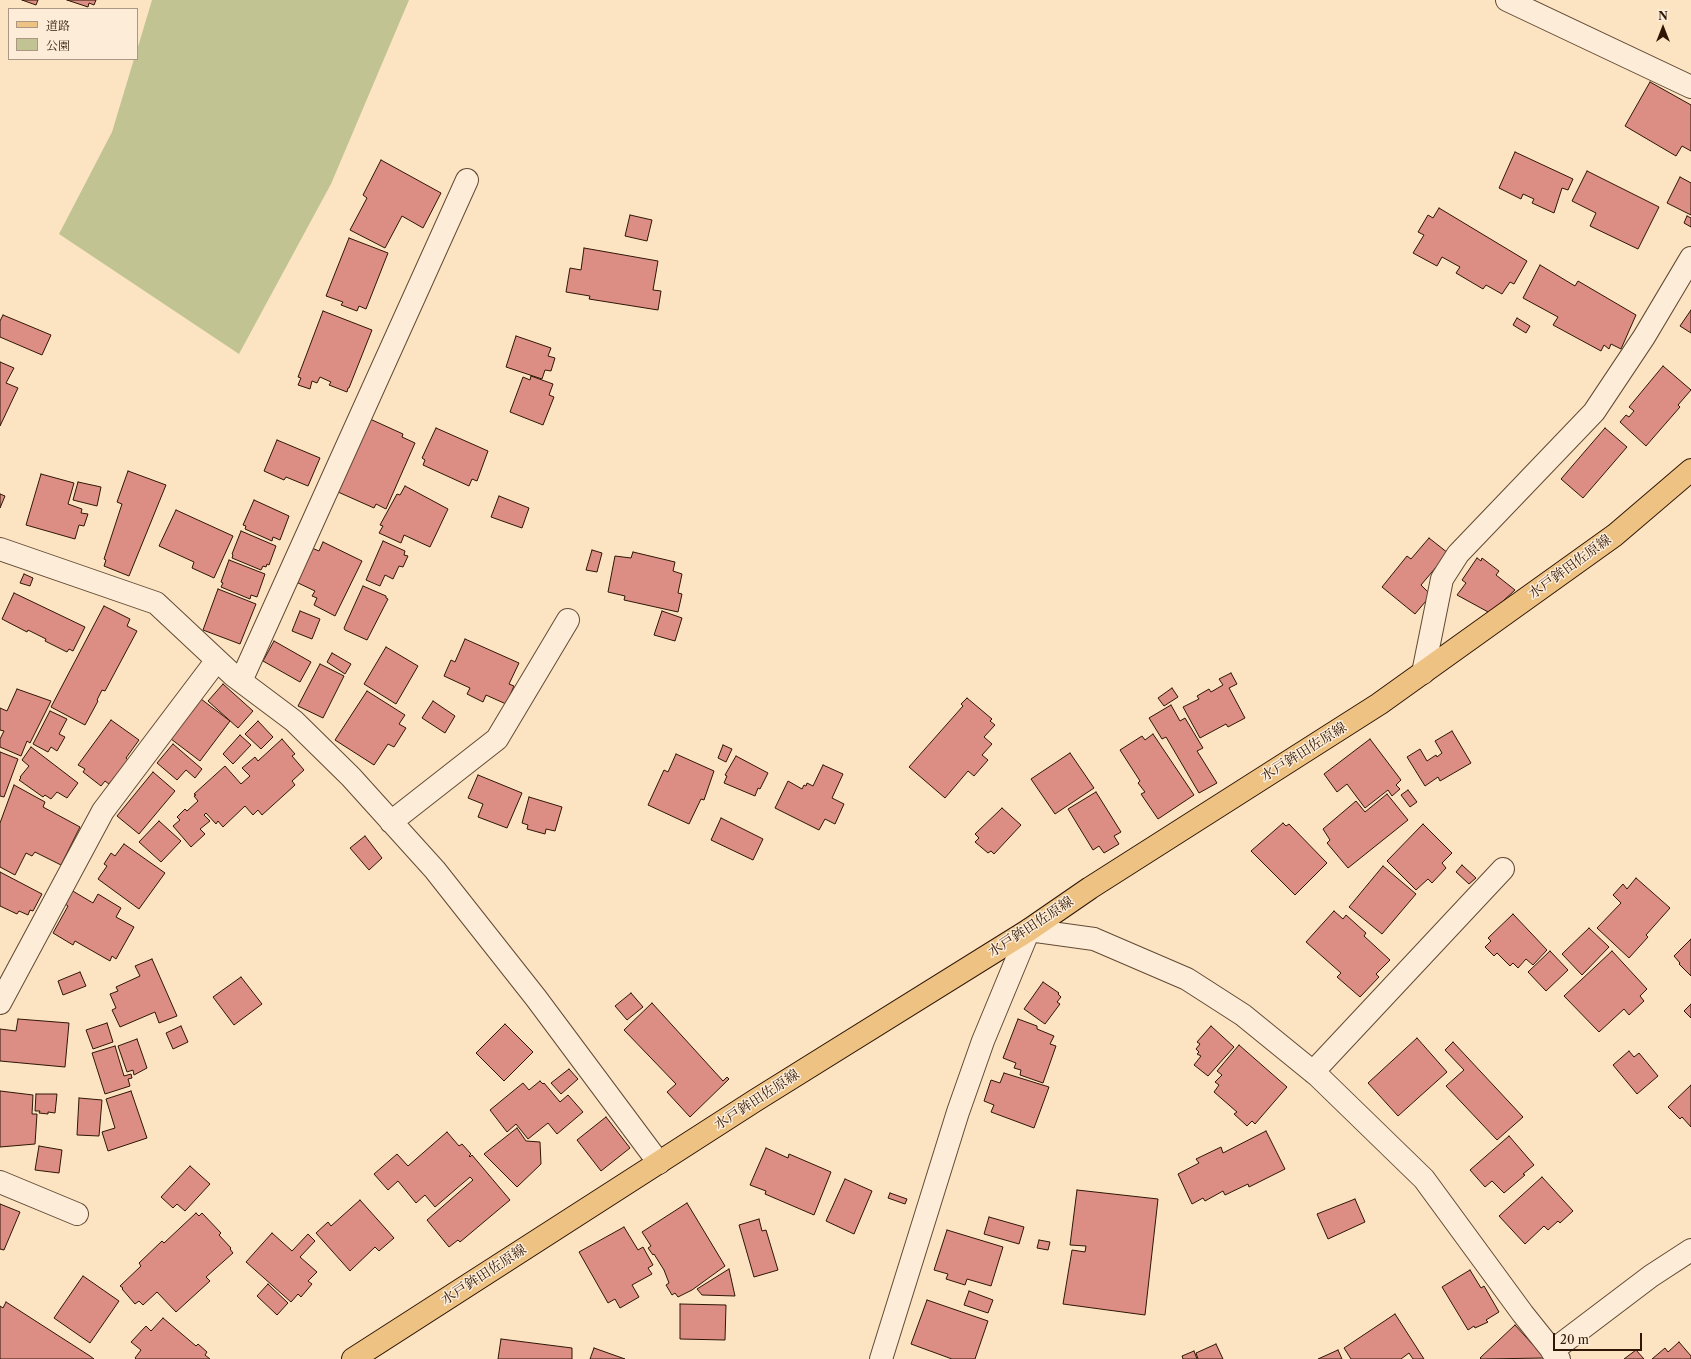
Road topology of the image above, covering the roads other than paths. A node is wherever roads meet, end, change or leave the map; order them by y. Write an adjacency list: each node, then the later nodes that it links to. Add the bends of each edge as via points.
1 (1507, 0): 2 (street)
2 (1691, 87)
3 (467, 180): 10 (street)
4 (1691, 258): 9 (street, via 1644,337 1594,412 1458,554 1442,579)
5 (1691, 470): 9 (main road, 水戸鉾田佐原線, via 1615,535)
6 (0, 549): 8 (street, via 156,603)
7 (568, 620): 11 (street, via 497,738)
8 (217, 660): 10 (street); 14 (street, via 103,811)
9 (1423, 673): 13 (main road, 水戸鉾田佐原線)
10 (241, 681): 11 (street, via 294,721 351,777)
11 (391, 822): 16 (street, via 435,870 536,998)
12 (1503, 869): 15 (street)
13 (1029, 930): 15 (street, via 1094,939 1187,979 1243,1015); 16 (main road, 水戸鉾田佐原線, via 756,1100); 22 (street, via 978,1055)
14 (0, 1003)
15 (1313, 1072): 20 (street, via 1424,1179)
16 (659, 1164): 21 (main road, 水戸鉾田佐原線)
17 (0, 1182): 18 (street)
18 (77, 1214)
19 (1691, 1250): 20 (street, via 1651,1276)
20 (1556, 1355)
21 (353, 1359)
22 (881, 1359)

